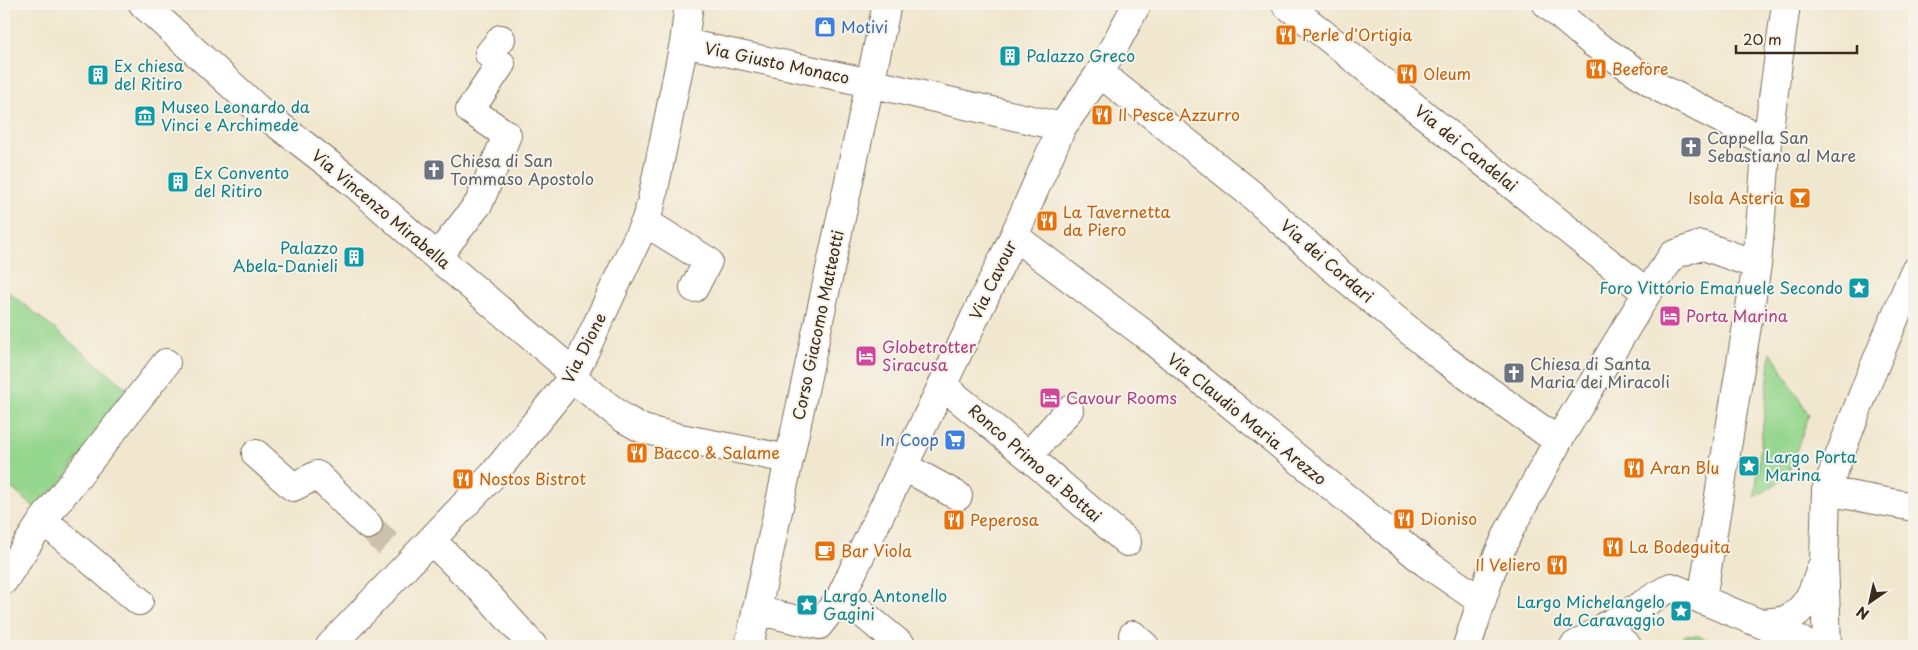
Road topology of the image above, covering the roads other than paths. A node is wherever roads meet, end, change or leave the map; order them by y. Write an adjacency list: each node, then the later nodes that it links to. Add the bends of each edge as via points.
1 (689, 4): 9 (street, Via Dione)
2 (887, 4): 11 (street, Corso Giacomo Matteotti)
3 (1137, 4): 10 (street, Via Cavour)
4 (1286, 4): 20 (street, Via dei Candelai)
5 (1547, 4): 13 (street, via 1593,43 1660,88)
6 (1786, 4): 13 (street)
7 (148, 6): 16 (street, Via Vincenzo Mirabella, via 260,110 356,185)
8 (501, 39): 16 (street, via 490,54 501,64 470,110 507,135 479,203)
9 (684, 43): 11 (street, Via Giusto Monaco); 14 (street, Via Dione)
10 (1100, 73): 12 (street, Via Cavour); 25 (street, Via dei Cordari, via 1251,194 1332,268 1437,353)
11 (870, 83): 12 (street, Via Giusto Monaco); 28 (street, Corso Giacomo Matteotti)
12 (1062, 127): 15 (street, Via Cavour)
13 (1767, 142): 17 (street)
14 (645, 222): 19 (street, via 708,260); 22 (street, Via Dione)
15 (1014, 236): 23 (street, Via Cavour); 41 (street, Via Claudio Maria Arezzo, via 1143,333 1426,563)
16 (437, 257): 22 (street, Via Vincenzo Mirabella, via 560,361)
17 (1757, 265): 20 (street, via 1701,245 1673,255); 40 (street)
18 (1914, 272): 30 (street)
19 (694, 288)
20 (1647, 293): 25 (street)
21 (166, 363): 33 (street)
22 (572, 378): 28 (street, Via Vincenzo Mirabella, via 622,418 643,429); 35 (street, Via Dione, via 493,475)
23 (942, 385): 27 (street, Ronco Primo ai Bottai); 29 (street, Via Cavour)
24 (1070, 410): 27 (street)
25 (1558, 441): 41 (street, via 1508,531)
26 (256, 454): 34 (street, via 293,487 317,475)
27 (1028, 456): 36 (street, Ronco Primo ai Bottai)
28 (789, 459): 43 (street, Corso Giacomo Matteotti)
29 (903, 466): 31 (street); 39 (street, Via Cavour)
30 (1826, 491): 32 (street); 37 (street)
31 (958, 496)
32 (1914, 507)
33 (43, 520): 38 (street); 42 (street)
34 (368, 525)
35 (432, 540): 46 (street, Via Dione, via 404,560); 47 (street)
36 (1127, 542)
37 (1824, 560): 44 (street, via 1815,589 1798,612 1786,620); 54 (street)
38 (4, 580)
39 (847, 598): 43 (street, Via Cavour, via 819,625); 49 (street)
40 (1702, 599): 44 (street); 45 (street, via 1671,587)
41 (1482, 601): 50 (street)
42 (139, 602)
43 (756, 610): 48 (street, Corso Giacomo Matteotti)
44 (1760, 623): 53 (street)
45 (1605, 626): 51 (street); 52 (street)
46 (330, 646)
47 (533, 646)
48 (749, 646)
49 (902, 646)
50 (1468, 646)
51 (1574, 646)
52 (1627, 646)
53 (1809, 646)
54 (1827, 646)

